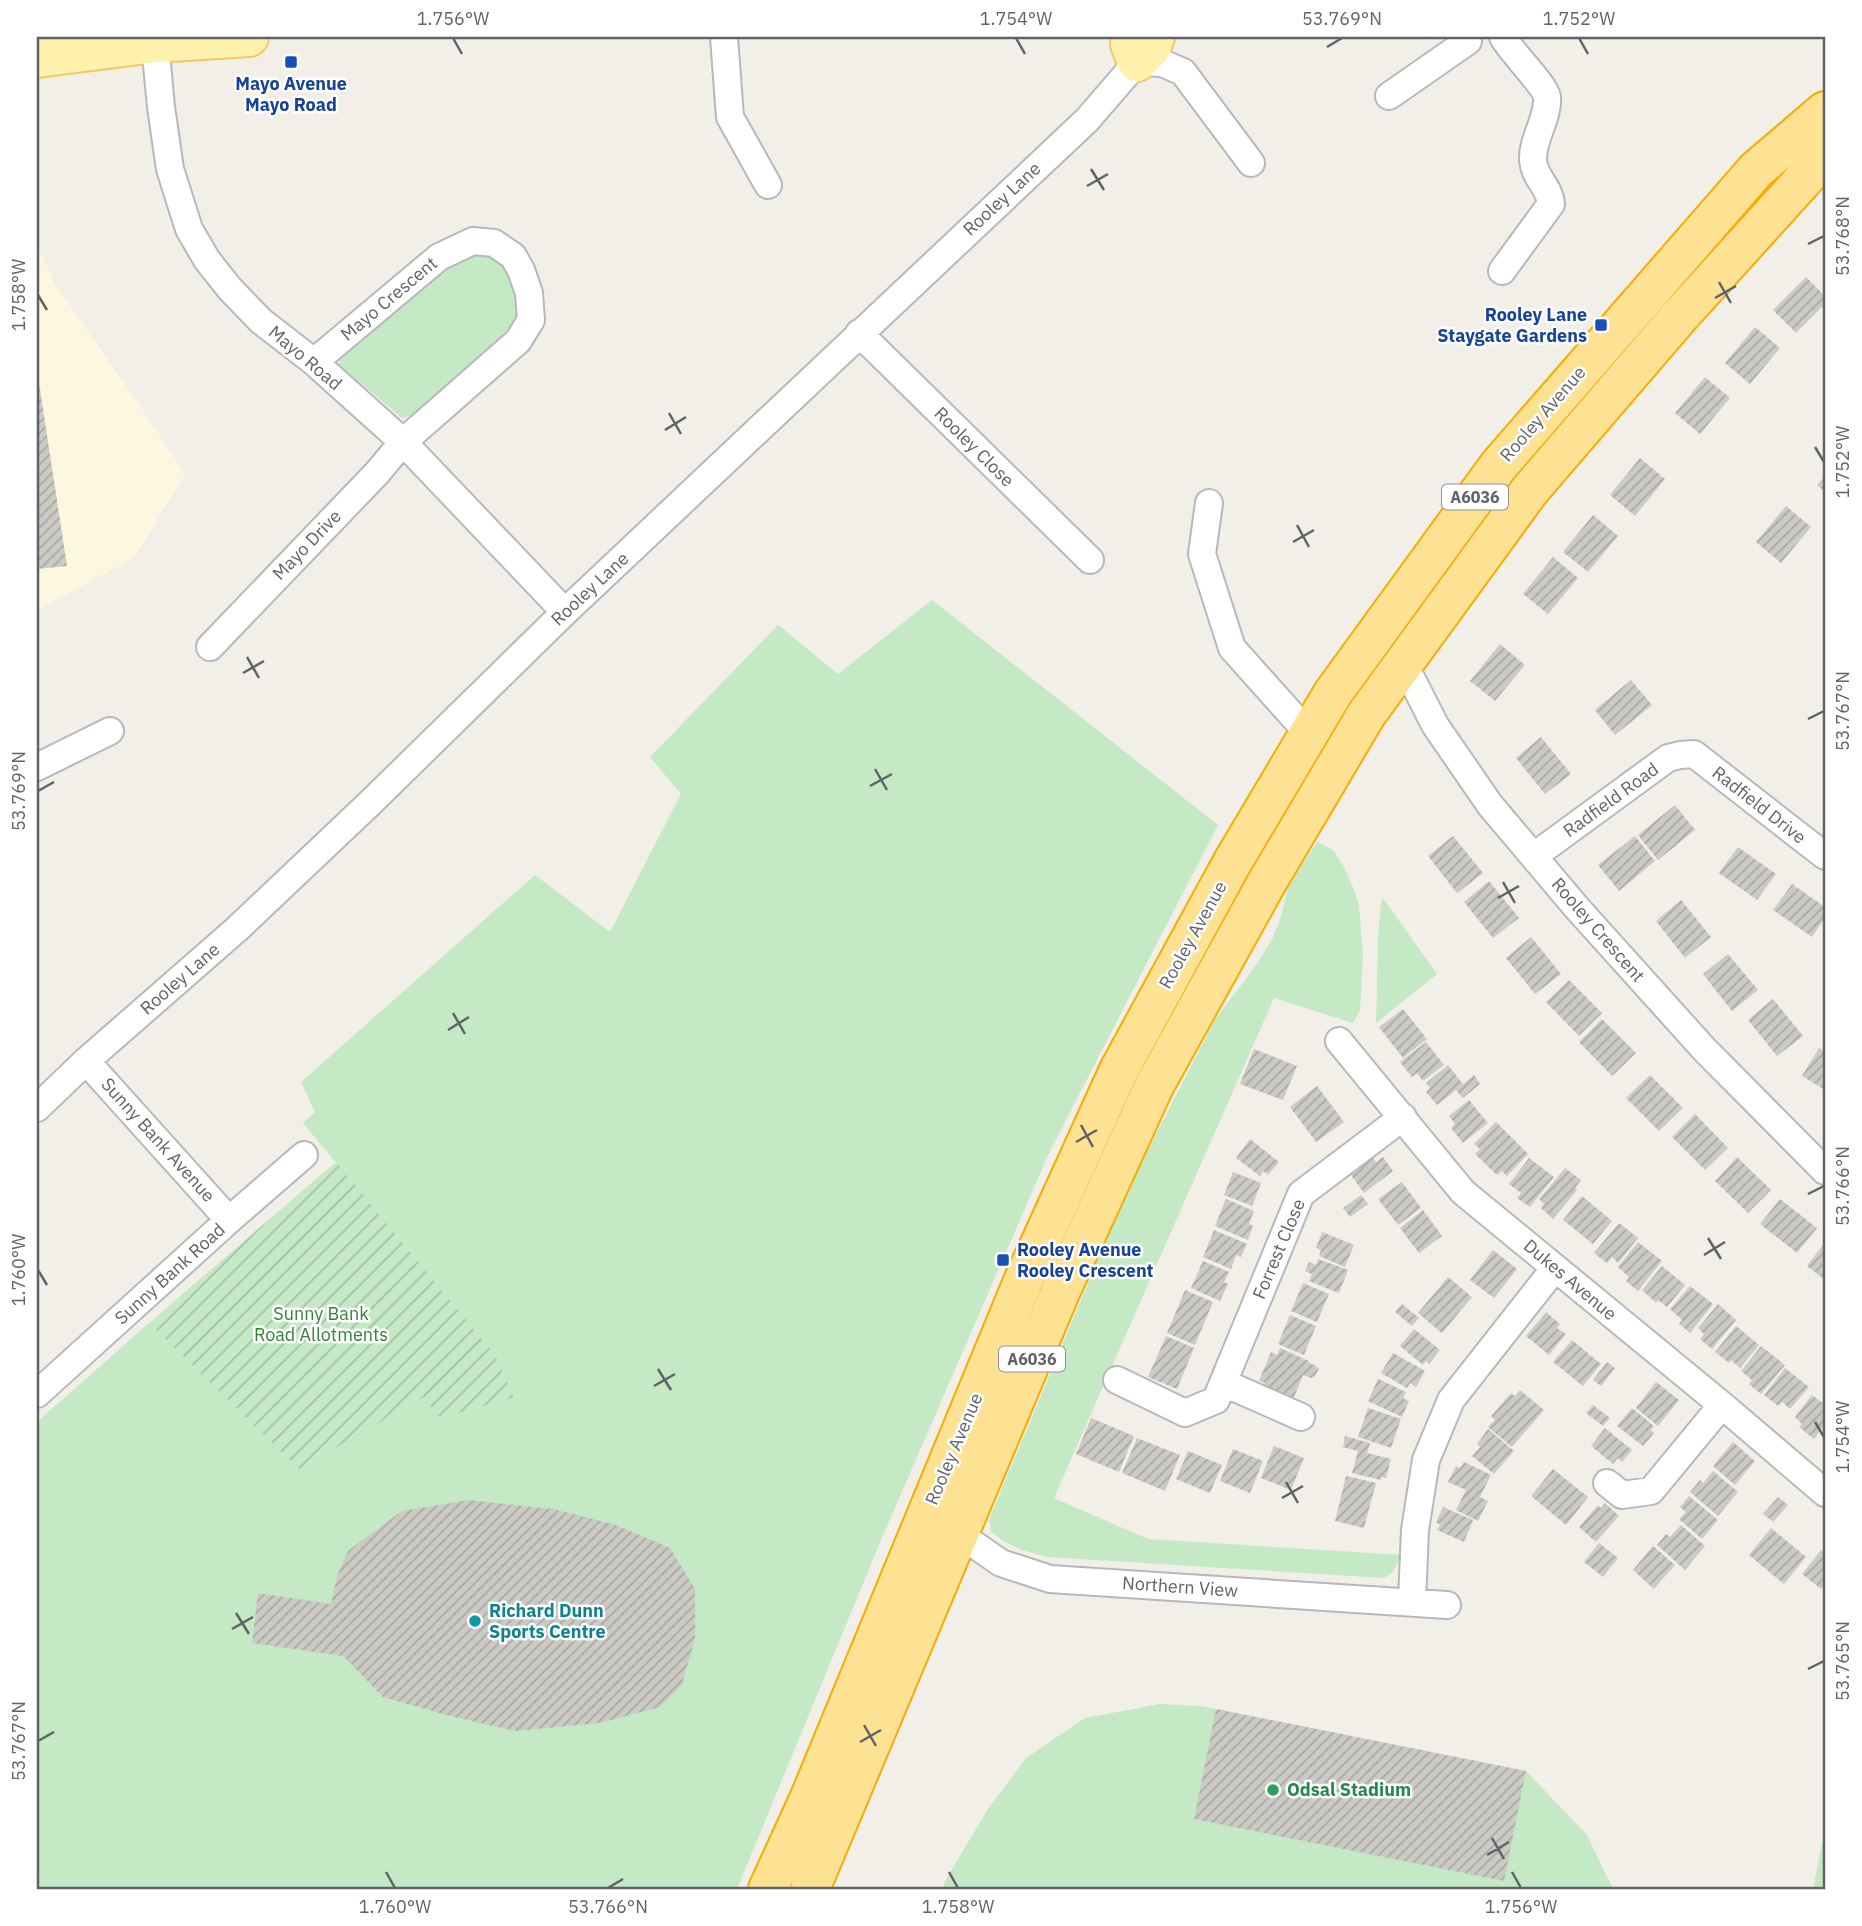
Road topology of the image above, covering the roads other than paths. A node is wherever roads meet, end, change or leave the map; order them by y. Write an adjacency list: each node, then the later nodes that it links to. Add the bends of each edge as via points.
1 (249, 37): 5 (main road)
2 (724, 37): 12 (street, via 730,117)
3 (1503, 37): 13 (street, via 1547,99 1533,160 1551,204)
4 (1475, 38): 8 (street)
5 (155, 43): 7 (main road); 15 (street, Mayo Road, via 170,169 189,229 230,289 261,321)
6 (1141, 45): 11 (street, via 1162,63 1183,72); 14 (street, Rooley Lane, via 1087,120)
7 (37, 58)
8 (1389, 96)
9 (1825, 111): 23 (highway, Rooley Avenue / A6036, via 1756,170 1499,465 1333,693)
10 (1825, 156): 21 (highway, Rooley Avenue / A6036, via 1530,490)
11 (1251, 163)
12 (768, 185)
13 (1502, 271)
14 (859, 333): 18 (street, Rooley Close); 19 (street, Rooley Lane)
15 (314, 362): 16 (street, Mayo Road); 16 (street, Mayo Crescent, via 439,257 472,241 494,243 513,256 529,293 531,320 518,341)
16 (403, 442): 19 (street, Mayo Road); 20 (street, Mayo Drive)
17 (1209, 503): 23 (street, via 1202,554 1232,648)
18 (1090, 561)
19 (565, 612): 29 (street, Rooley Lane, via 247,920)
20 (210, 647)
21 (1404, 664): 26 (street, Rooley Crescent, via 1435,725 1490,805); 43 (highway, Rooley Avenue / A6036, via 1366,715 1154,1086 1061,1290)
22 (110, 731): 25 (street)
23 (1309, 734): 46 (highway, Rooley Avenue / A6036, via 1232,863 1119,1070 1024,1279)
24 (1694, 754): 26 (street, Radfield Road, via 1668,758); 27 (street, Radfield Drive)
25 (37, 767)
26 (1534, 856): 33 (street, Rooley Crescent, via 1704,1049)
27 (1825, 856)
28 (1339, 1041): 31 (street, Dukes Avenue)
29 (86, 1061): 30 (street, Rooley Lane); 34 (street, Sunny Bank Avenue)
30 (37, 1108)
31 (1403, 1117): 35 (street, Dukes Avenue, via 1463,1192); 37 (street, Forrest Close, via 1301,1194)
32 (304, 1156): 34 (street, Sunny Bank Road)
33 (1825, 1171)
34 (229, 1220): 38 (street, Sunny Bank Road)
35 (1555, 1268): 39 (street, Dukes Avenue); 44 (street, via 1446,1411 1426,1460 1420,1490)
36 (1117, 1380): 37 (street, Forrest Close, via 1185,1413 1216,1400)
37 (1224, 1383): 40 (street)
38 (37, 1394)
39 (1722, 1405): 41 (street, via 1651,1491 1622,1495); 42 (street, Dukes Avenue)
40 (1301, 1417)
41 (1607, 1483)
42 (1825, 1493)
43 (959, 1534): 44 (street, Northern View, via 1001,1563 1050,1579); 47 (highway, Rooley Avenue / A6036)
44 (1412, 1601): 45 (street, Northern View)
45 (1447, 1605)
46 (768, 1889)
47 (810, 1889)

